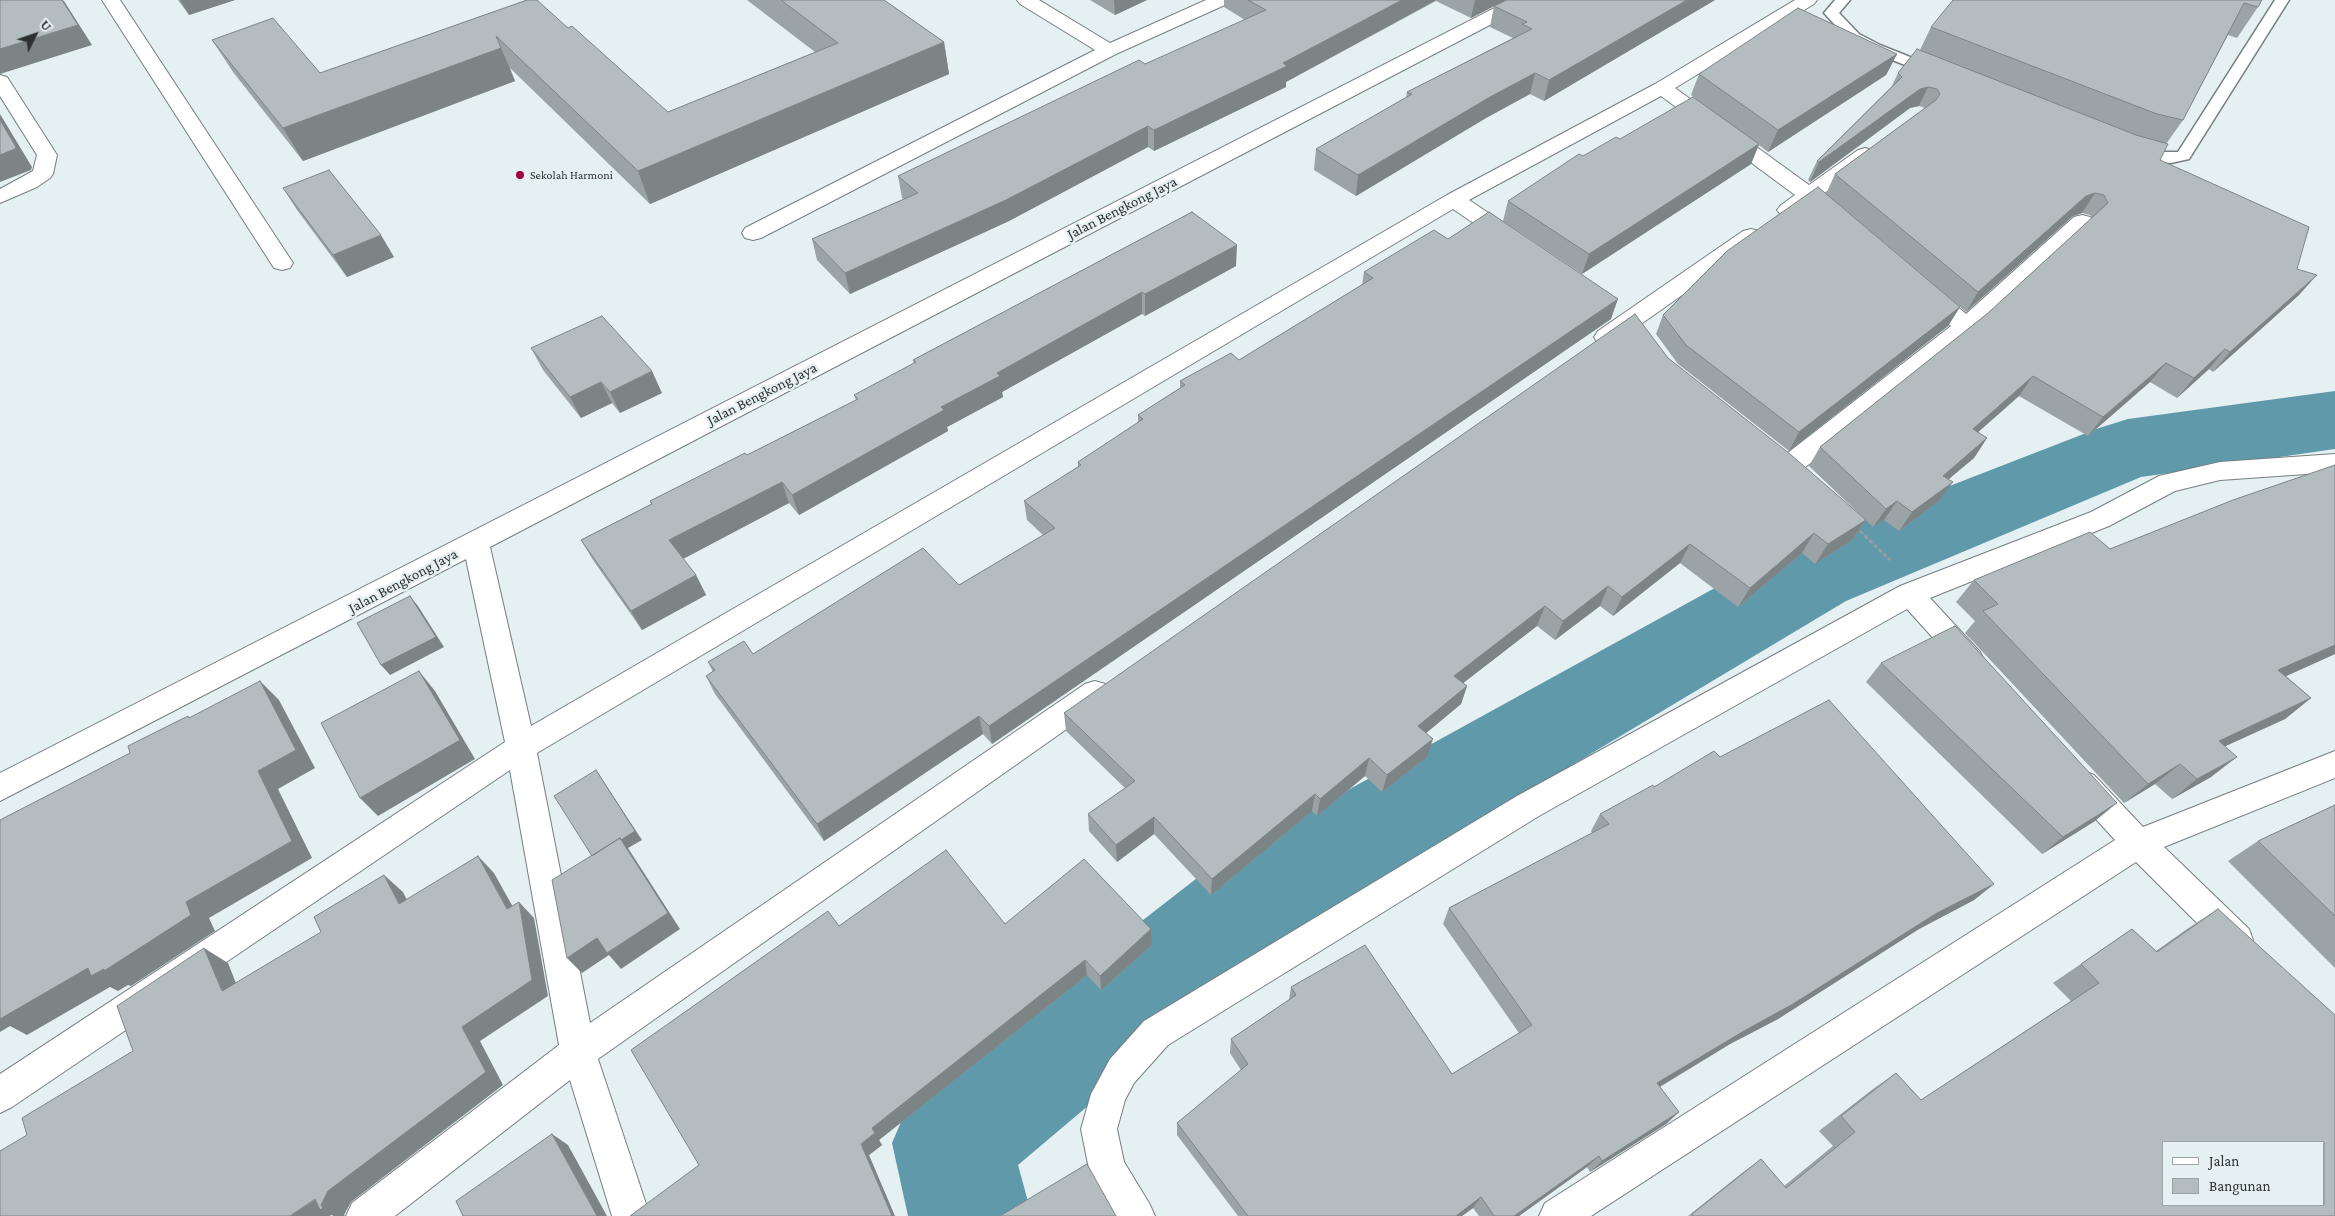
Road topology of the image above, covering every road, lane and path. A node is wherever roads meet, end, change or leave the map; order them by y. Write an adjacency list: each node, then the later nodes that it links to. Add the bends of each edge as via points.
1 (111, 0): 21 (street)
2 (1026, 0): 8 (street)
3 (1221, 0): 8 (street)
4 (1524, 0): 28 (street, Jalan Bengkong Jaya)
5 (1808, 0): 11 (street)
6 (1843, 0): 9 (lane, via 1831,12 1854,37)
7 (2282, 0): 13 (lane, via 2183,156 2153,157)
8 (1109, 50): 19 (street)
9 (1948, 77)
10 (0, 81): 15 (street, via 48,155 43,174)
11 (1662, 88): 14 (street); 16 (street)
12 (1887, 137): 14 (street)
13 (2121, 146)
14 (1810, 194): 17 (street); 24 (street)
15 (0, 197)
16 (1454, 200): 20 (street); 33 (street)
17 (1840, 220)
18 (2082, 222): 23 (street)
19 (753, 233)
20 (1526, 249)
21 (282, 263)
22 (1914, 282): 23 (street)
23 (1966, 326): 26 (street)
24 (1582, 354)
25 (2335, 463): 30 (street, via 2220,472 2168,483 2100,519)
26 (1789, 466)
27 (1860, 530): 29 (path)
28 (476, 542): 33 (street); 36 (street, Jalan Bengkong Jaya)
29 (1896, 566)
30 (1910, 594): 32 (street); 43 (street, via 1528,806 1156,1033 1122,1071 1108,1094 1099,1129 1107,1169)
31 (1117, 677): 39 (street)
32 (1991, 682)
33 (521, 747): 39 (street); 40 (street)
34 (2064, 763): 37 (street)
35 (2335, 764): 37 (street)
36 (0, 788)
37 (2138, 843): 38 (street); 44 (street)
38 (2258, 960)
39 (578, 1052): 41 (street); 42 (street)
40 (0, 1095)
41 (365, 1216)
42 (631, 1216)
43 (1136, 1216)
44 (1558, 1216)

